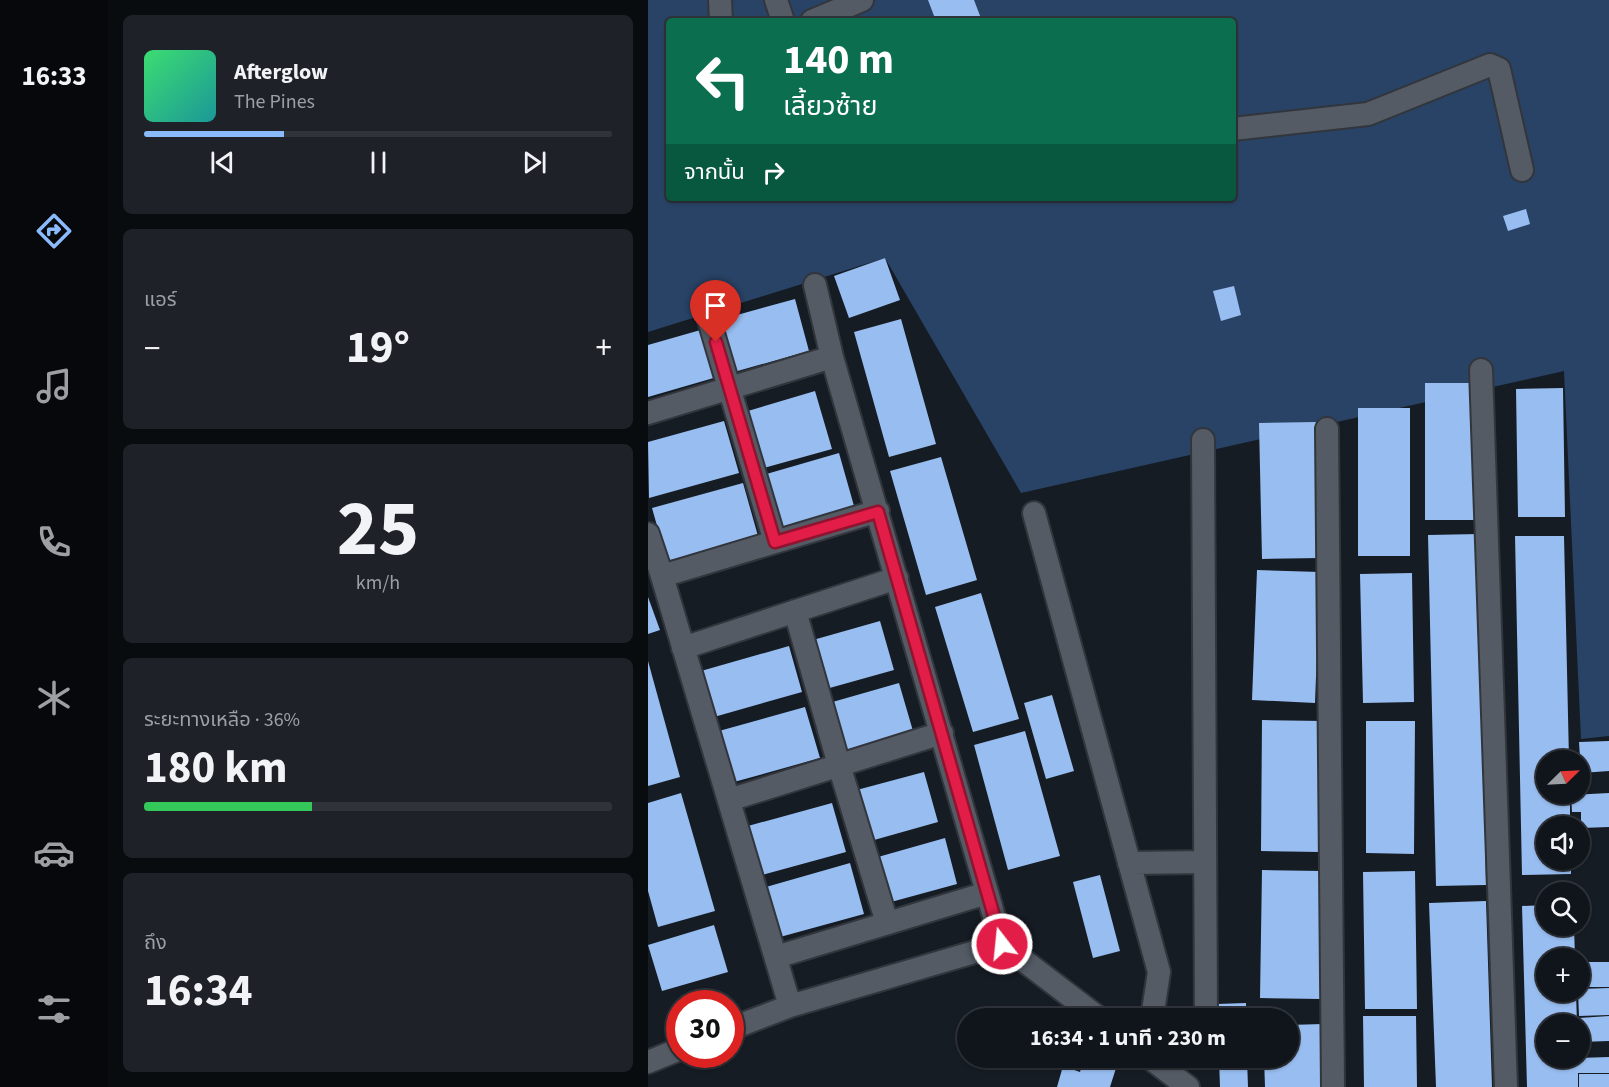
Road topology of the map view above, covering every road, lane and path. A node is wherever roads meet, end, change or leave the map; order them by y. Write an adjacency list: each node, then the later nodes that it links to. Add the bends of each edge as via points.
1 (720, 0): 4 (street)
2 (776, 0): 5 (street)
3 (862, 0): 6 (street)
4 (721, 18)
5 (782, 18)
6 (819, 18)
7 (1236, 129): 8 (street, via 1368,114 1490,65 1499,69)
8 (1522, 170)
9 (815, 285): 11 (street)
10 (709, 320): 13 (street)
11 (832, 357): 13 (street); 17 (street)
12 (1480, 370): 44 (street)
13 (730, 388): 14 (street); 20 (street)
14 (648, 413)
15 (1327, 429): 43 (street)
16 (1203, 440): 28 (street)
17 (878, 512): 20 (street); 22 (street)
18 (1034, 513): 29 (street)
19 (648, 534): 21 (street)
20 (775, 542): 21 (street)
21 (662, 576): 24 (street)
22 (897, 578): 23 (street); 25 (street)
23 (795, 611): 24 (street); 26 (street)
24 (683, 648): 27 (street)
25 (942, 733): 26 (street); 30 (street)
26 (839, 765): 27 (street); 31 (street)
27 (729, 800): 33 (street)
28 (1205, 862): 29 (street); 37 (street)
29 (1129, 863): 36 (street, via 1159,972)
30 (987, 893): 31 (street); 32 (street)
31 (887, 923): 33 (street)
32 (1002, 944): 34 (street); 35 (street)
33 (776, 957): 34 (street)
34 (790, 1006): 38 (street)
35 (1086, 1008)
36 (1154, 1008)
37 (1206, 1008)
38 (744, 1024)
39 (666, 1055): 40 (street)
40 (648, 1062)
41 (1163, 1068): 42 (street)
42 (1188, 1087)
43 (1333, 1087)
44 (1506, 1087)

